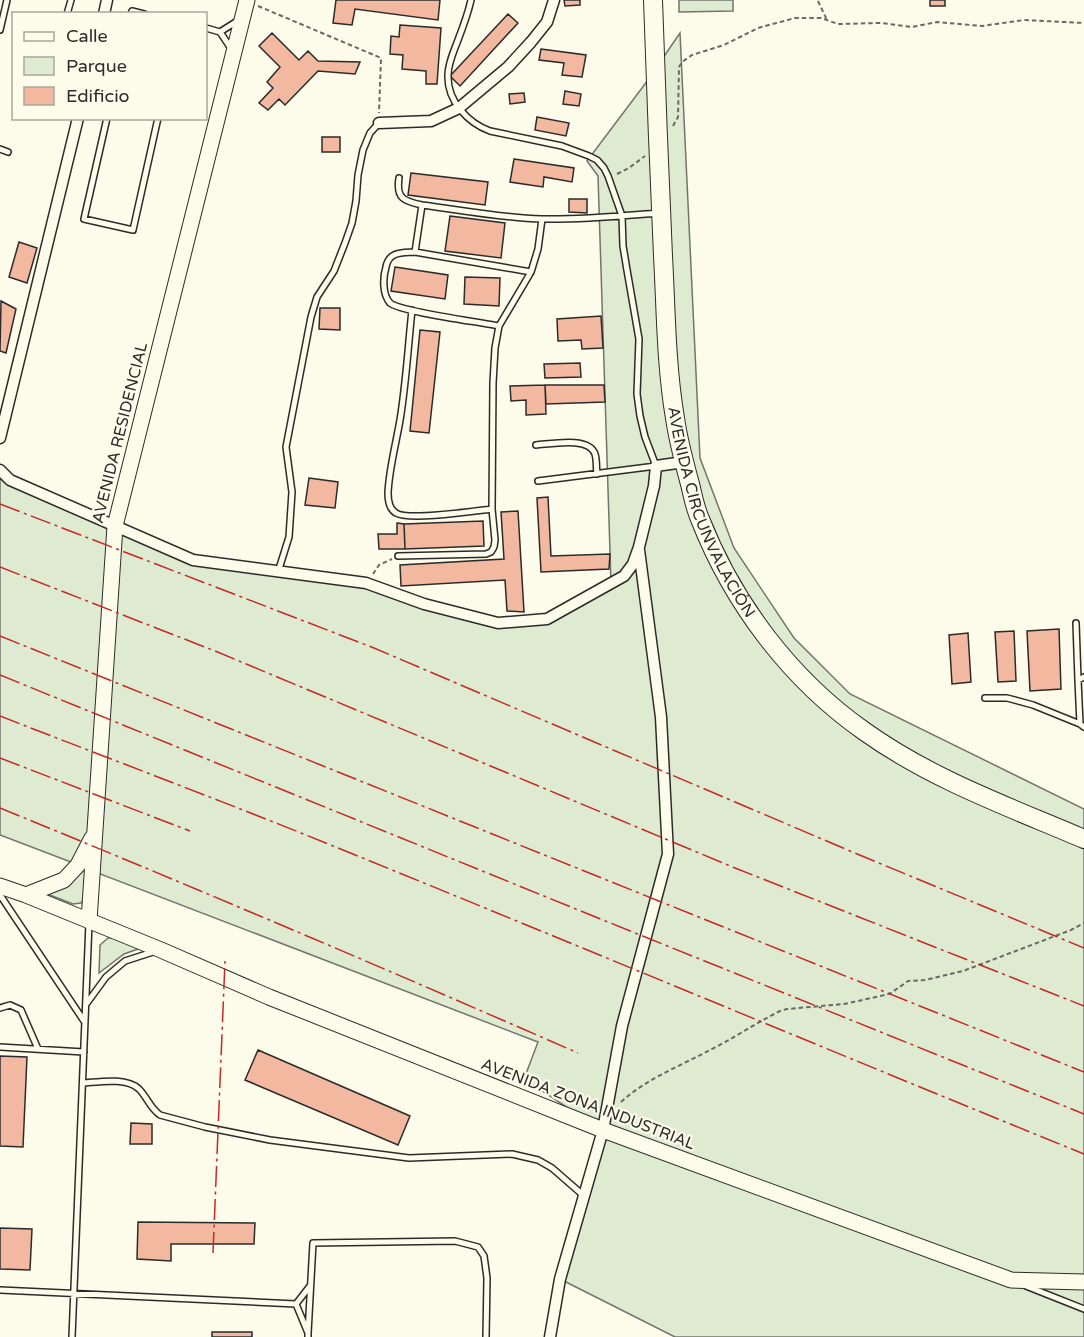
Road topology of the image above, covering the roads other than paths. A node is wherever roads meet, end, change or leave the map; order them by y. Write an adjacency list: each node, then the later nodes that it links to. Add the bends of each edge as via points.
1 (7, 0): 8 (lane)
2 (471, 0): 11 (lane, via 448,73 448,84)
3 (554, 0): 11 (street, via 547,22 531,42)
4 (653, 0): 20 (highway, AVENIDA CIRCUNVALACIÓN)
5 (247, 1): 6 (main road, AVENIDA RESIDENCIAL)
6 (243, 17): 9 (lane); 10 (main road, AVENIDA RESIDENCIAL)
7 (207, 28): 9 (lane)
8 (0, 30)
9 (220, 32): 10 (lane)
10 (235, 54): 35 (main road, AVENIDA RESIDENCIAL)
11 (459, 108): 15 (street, via 431,121); 21 (lane, via 479,127 562,146 597,160 608,176)
12 (78, 120): 27 (street)
13 (107, 120): 14 (lane, via 84,219 133,231)
14 (159, 120)
15 (379, 123): 38 (lane, via 363,150 345,243 310,317 286,447 292,492 289,537)
16 (0, 150): 17 (lane)
17 (8, 152)
18 (399, 178): 19 (lane, via 402,198)
19 (422, 205): 22 (lane); 23 (lane)
20 (661, 213): 21 (lane); 29 (highway, AVENIDA CIRCUNVALACIÓN, via 670,376)
21 (622, 216): 22 (lane); 30 (lane, via 623,246 639,339 637,394 645,437)
22 (542, 219): 24 (lane)
23 (415, 252): 24 (lane); 25 (lane, via 392,256 384,273 387,298)
24 (531, 272): 26 (lane)
25 (412, 310): 26 (lane); 34 (lane, via 388,501 396,514 405,516)
26 (499, 326): 34 (lane, via 493,383)
27 (0, 438)
28 (536, 445): 32 (lane, via 590,446)
29 (684, 462): 30 (street); 46 (highway, AVENIDA CIRCUNVALACIÓN, via 699,518 729,580 775,649 806,683 838,712 909,760)
30 (656, 466): 32 (lane); 36 (street)
31 (0, 470): 35 (street, via 10,480)
32 (597, 474): 33 (lane)
33 (538, 481)
34 (492, 509): 37 (lane, via 495,540 491,552)
35 (115, 526): 38 (street, via 193,560); 45 (main road, AVENIDA RESIDENCIAL)
36 (639, 547): 39 (street); 40 (street)
37 (398, 556)
38 (278, 572): 39 (street, via 366,583 424,604 498,623 547,620)
39 (624, 576): 40 (street, via 636,582)
40 (645, 598): 59 (street, via 661,717 668,854 622,1026)
41 (1076, 623): 42 (lane)
42 (1081, 679): 44 (lane)
43 (985, 698): 44 (lane, via 1007,698 1033,705)
44 (1082, 725)
45 (94, 833): 49 (main road, via 78,865 64,880); 50 (main road, AVENIDA RESIDENCIAL)
46 (1084, 840)
47 (0, 886): 49 (main road, AVENIDA ZONA INDUSTRIAL)
48 (0, 895): 54 (lane)
49 (26, 895): 50 (main road, AVENIDA ZONA INDUSTRIAL)
50 (89, 921): 51 (main road, AVENIDA ZONA INDUSTRIAL); 52 (lane)
51 (161, 950): 52 (lane, via 126,961 106,977); 59 (main road, AVENIDA ZONA INDUSTRIAL)
52 (86, 1004): 54 (lane)
53 (0, 1008): 56 (lane, via 10,1005 21,1010)
54 (85, 1022): 57 (lane)
55 (0, 1047): 56 (lane)
56 (38, 1049): 57 (lane)
57 (84, 1052): 58 (lane)
58 (83, 1083): 60 (lane, via 132,1084 160,1114 270,1140 409,1158 521,1156 552,1168); 65 (lane)
59 (603, 1130): 60 (street); 61 (main road, AVENIDA ZONA INDUSTRIAL)
60 (583, 1196): 71 (street, via 560,1279)
61 (1011, 1280): 62 (main road, AVENIDA ZONA INDUSTRIAL); 67 (lane)
62 (1084, 1282)
63 (311, 1285): 66 (lane); 68 (lane); 70 (lane, via 313,1243 454,1240 478,1247 488,1278)
64 (0, 1290): 65 (lane)
65 (74, 1293): 66 (lane); 69 (lane)
66 (296, 1304): 68 (lane)
67 (1084, 1309)
68 (308, 1335)
69 (72, 1337)
70 (486, 1337)
71 (550, 1337)

